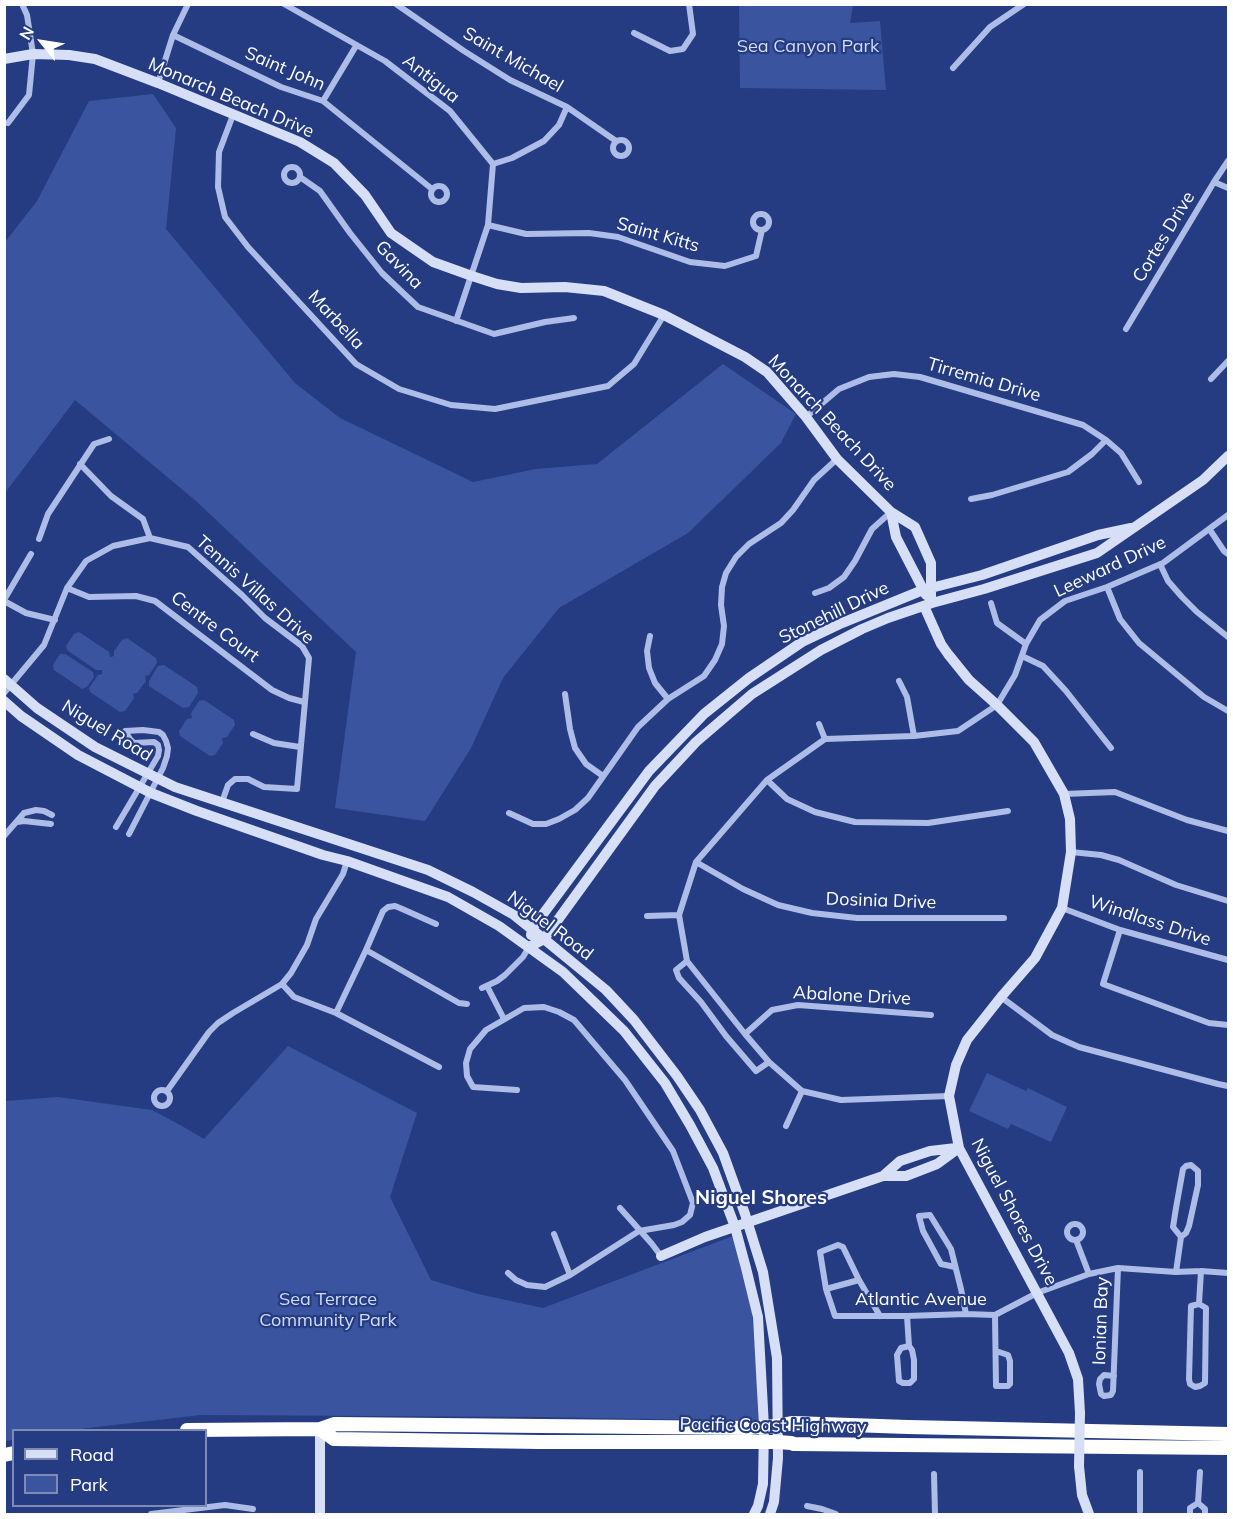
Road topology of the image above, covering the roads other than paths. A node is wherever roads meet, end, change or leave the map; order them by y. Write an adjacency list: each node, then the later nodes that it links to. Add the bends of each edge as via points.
1 (22, 4): 10 (street)
2 (188, 4): 8 (street)
3 (284, 4): 9 (street, Antigua)
4 (396, 4): 15 (street, Saint Michael, via 510,80)
5 (689, 4): 7 (street, via 693,34 683,49 670,51)
6 (1024, 4): 12 (street, via 990,27)
7 (634, 33)
8 (173, 35): 13 (street); 14 (street, Saint John, via 281,87)
9 (356, 46): 14 (street); 20 (street, Antigua, via 385,61 450,111)
10 (33, 54): 11 (main road, Monarch Beach Drive); 13 (main road, Monarch Beach Drive, via 95,59); 17 (street, via 29,94)
11 (4, 59)
12 (954, 68)
13 (158, 83): 16 (main road, Monarch Beach Drive)
14 (323, 101): 24 (street, Saint John)
15 (567, 107): 18 (street, Saint Michael); 20 (street, via 559,125 544,141)
16 (233, 115): 27 (main road, Monarch Beach Drive, via 300,142 334,163 365,195 392,233 433,262); 28 (street, Marbella, via 219,152 218,187 225,217 248,248 356,364 399,388 451,405 495,409 608,386 634,364)
17 (8, 123)
18 (616, 141)
19 (1228, 161): 22 (street, Cortes Drive)
20 (493, 164): 25 (street)
21 (300, 177): 30 (street, Gavina, via 320,191 382,273 418,307)
22 (1215, 182): 23 (street); 31 (street, Cortes Drive)
23 (1228, 188)
24 (432, 189)
25 (489, 225): 26 (street, Saint Kitts, via 526,234 589,233 618,237 690,262 725,266 756,256); 27 (street)
26 (762, 230)
27 (472, 276): 28 (main road, Monarch Beach Drive, via 522,288 604,291); 30 (street)
28 (664, 315): 34 (main road, Monarch Beach Drive, via 767,372)
29 (574, 318): 30 (street, Gavina, via 494,334)
30 (456, 321)
31 (1126, 329)
32 (1228, 361): 33 (street)
33 (1211, 379)
34 (806, 417): 36 (street, Tirremia Drive, via 838,389 869,377 894,374 920,377 1083,425); 38 (main road, Monarch Beach Drive)
35 (109, 439): 39 (street, via 93,444)
36 (1106, 440): 40 (street, Tirremia Drive, via 1121,453); 41 (street, via 1068,472)
37 (1228, 456): 44 (main road, Stonehill Drive, via 1203,480)
38 (837, 459): 42 (main road, Monarch Beach Drive); 67 (street, via 814,480 781,523 736,557 722,587 722,644 715,660 704,676)
39 (80, 464): 46 (street, via 111,496 143,519); 47 (street, via 48,514)
40 (1139, 482)
41 (971, 499)
42 (891, 512): 53 (main road, Monarch Beach Drive, via 896,537); 53 (main road, Monarch Beach Drive, via 915,527 931,563); 54 (street, via 872,529 844,577)
43 (1228, 515): 45 (street, Leeward Drive)
44 (1136, 527): 53 (main road, Stonehill Drive); 57 (main road, Stonehill Drive, via 1097,553)
45 (1210, 530): 49 (street); 50 (street, Leeward Drive)
46 (150, 538): 52 (street, Tennis Villas Drive, via 113,546 86,561); 69 (street, Tennis Villas Drive, via 188,547 265,618 302,646 309,658)
47 (39, 539)
48 (31, 554): 55 (street)
49 (1228, 554)
50 (1160, 564): 51 (street, Leeward Drive); 60 (street, via 1182,597)
51 (1107, 587): 61 (street, Leeward Drive, via 1065,601 1040,620); 71 (street, via 1120,619 1139,643 1204,697)
52 (67, 588): 58 (street, Tennis Villas Drive); 69 (street, Centre Court, via 89,597 136,596 155,601 272,690)
53 (927, 589): 57 (main road, Monarch Beach Drive); 103 (main road, Stonehill Drive, via 802,642 704,714 649,771)
54 (815, 593)
55 (4, 600): 58 (street, via 26,613)
56 (991, 603): 61 (street, via 998,623)
57 (929, 604): 62 (main road, Monarch Beach Drive); 105 (main road, Stonehill Drive, via 879,622 821,650 752,694 696,742 655,786)
58 (55, 620): 65 (street, Tennis Villas Drive, via 44,645)
59 (650, 636): 67 (street, via 649,668)
60 (1228, 637)
61 (1026, 644): 63 (street, Leeward Drive)
62 (948, 654): 70 (main road, Niguel Shores Drive, via 969,680)
63 (1022, 656): 70 (street, Leeward Drive); 77 (street, via 1043,666)
64 (899, 681): 74 (street, via 907,697)
65 (7, 686): 78 (main road, Niguel Road, via 95,747)
66 (565, 694): 79 (street, via 575,748 586,764)
67 (668, 699): 79 (street, via 638,727)
68 (4, 701): 81 (main road, Niguel Road, via 78,755)
69 (304, 702): 76 (street, Tennis Villas Drive)
70 (998, 705): 74 (street, Leeward Drive, via 958,731); 83 (main road, Niguel Shores Drive, via 1034,742)
71 (1228, 711)
72 (819, 724): 75 (street)
73 (253, 734): 76 (street, via 274,743)
74 (914, 736): 75 (street, Leeward Drive)
75 (825, 739): 80 (street)
76 (300, 747): 84 (street, Tennis Villas Drive, via 297,789 264,787 248,779 235,779 228,785)
77 (1111, 748)
78 (153, 776): 78 (street, via 167,756 163,735 154,731 125,731 134,742 158,745); 81 (street); 82 (street); 84 (main road, Niguel Road)
79 (603, 776): 86 (street, via 588,798 559,819 533,824)
80 (767, 780): 85 (street, via 788,799 815,812 855,822 928,823); 96 (street)
81 (140, 788): 82 (main road, Niguel Road); 90 (street)
82 (151, 792): 92 (street); 95 (main road, Niguel Road)
83 (1064, 794): 91 (street, via 1115,792); 94 (main road, Niguel Shores Drive)
84 (222, 802): 103 (main road, Niguel Road, via 428,870 514,915)
85 (1008, 812)
86 (509, 813)
87 (52, 815): 88 (street, via 36,810 24,813)
88 (17, 822): 89 (street); 93 (street)
89 (51, 824)
90 (116, 827)
91 (1228, 831)
92 (129, 834)
93 (4, 836)
94 (1071, 852): 97 (street, via 1119,860 1176,885); 98 (main road, Niguel Shores Drive)
95 (347, 861): 106 (main road, Niguel Road, via 448,897); 110 (street, via 316,919 302,956)
96 (696, 862): 99 (street); 101 (street, Dosinia Drive, via 760,897 812,913 857,918)
97 (1228, 901)
98 (1062, 908): 104 (street, Windlass Drive); 111 (main road, Niguel Shores Drive, via 1035,958)
99 (679, 915): 100 (street); 109 (street)
100 (647, 916)
101 (1004, 918)
102 (436, 924): 107 (street, via 395,906 388,907)
103 (532, 929): 105 (main road, Niguel Road); 106 (main road, Stonehill Drive)
104 (1120, 930): 108 (street, Windlass Drive); 116 (street, via 1103,984 1209,1023)
105 (544, 939): 106 (main road, Stonehill Drive); 129 (main road, Niguel Road, via 606,990 677,1076 723,1153)
106 (529, 947): 115 (street, Stonehill Drive, via 506,975 484,987); 130 (main road, Niguel Road, via 597,1004 665,1083 713,1168)
107 (366, 950): 112 (street); 113 (street)
108 (1228, 960)
109 (687, 961): 117 (street); 118 (street, via 676,970 679,978 726,1036 756,1071)
110 (282, 984): 113 (street, via 294,997); 122 (street, via 218,1023)
111 (1001, 997): 120 (street, via 1052,1035 1078,1047); 124 (main road, Niguel Shores Drive, via 967,1040)
112 (467, 1004)
113 (336, 1013): 119 (street)
114 (931, 1015): 117 (street, Abalone Drive, via 798,1005 772,1010)
115 (504, 1019): 121 (street, via 486,1030 470,1049 467,1076 473,1087); 131 (street, via 524,1008 544,1007 574,1020 625,1080 673,1151 693,1203 690,1215 674,1225)
116 (1228, 1025)
117 (745, 1034): 118 (street)
118 (770, 1062): 123 (street)
119 (439, 1067)
120 (1228, 1086)
121 (517, 1090)
122 (167, 1091)
123 (802, 1091): 124 (street, via 841,1100); 125 (street)
124 (949, 1096): 126 (main road, Niguel Shores Drive)
125 (786, 1126)
126 (959, 1148): 127 (main road, via 937,1164 906,1176); 127 (main road, via 930,1151 900,1161); 146 (main road, Niguel Shores Drive)
127 (883, 1176): 129 (main road)
128 (620, 1208): 131 (street)
129 (748, 1222): 130 (main road); 155 (main road, Niguel Road, via 763,1272 777,1358)
130 (735, 1227): 135 (main road); 155 (main road, Niguel Road, via 758,1317)
131 (639, 1231): 135 (street); 143 (street)
132 (554, 1234): 143 (street)
133 (1181, 1237): 133 (street, via 1173,1227 1183,1169 1191,1165 1198,1171 1198,1185 1189,1226); 139 (street)
134 (1076, 1240): 142 (street)
135 (661, 1256)
136 (955, 1267): 136 (street, via 951,1249 930,1215 919,1215 923,1232 941,1264); 148 (street)
137 (1118, 1268): 139 (street, Atlantic Avenue); 142 (street, Atlantic Avenue); 154 (street, Ionian Bay)
138 (1201, 1270): 139 (street, Atlantic Avenue); 140 (street, Atlantic Avenue); 147 (street)
139 (1176, 1272)
140 (1228, 1272)
141 (508, 1273): 143 (street, via 527,1286 545,1287)
142 (1089, 1274): 146 (street, Atlantic Avenue)
143 (570, 1275)
144 (859, 1280): 145 (street); 145 (street, Atlantic Avenue, via 840,1245 820,1252); 150 (street)
145 (826, 1289): 150 (street, Atlantic Avenue, via 836,1316)
146 (1037, 1293): 149 (street, Atlantic Avenue); 175 (main road, Niguel Shores Drive, bridge, via 1069,1353 1078,1379 1079,1466)
147 (1199, 1304): 147 (street, via 1206,1308 1205,1383 1195,1387 1189,1380 1191,1306)
148 (966, 1314): 149 (street, Atlantic Avenue); 151 (street, Atlantic Avenue)
149 (995, 1315): 153 (street)
150 (880, 1316): 151 (street, Atlantic Avenue)
151 (907, 1316): 152 (street)
152 (909, 1346): 152 (street, via 901,1348 897,1355 899,1380 903,1383 914,1379)
153 (996, 1351): 153 (street, via 1008,1355 1008,1386 996,1386)
154 (1113, 1376)
155 (770, 1427): 156 (highway, Pacific Coast Highway, via 334,1424); 158 (highway, Pacific Coast Highway, via 793,1423); 159 (main road)
156 (320, 1429): 157 (highway, Pacific Coast Highway); 159 (highway, Pacific Coast Highway, via 334,1439); 170 (main road)
157 (207, 1431)
158 (1228, 1434)
159 (771, 1442): 160 (highway, Pacific Coast Highway); 171 (main road); 172 (main road, via 777,1479)
160 (1228, 1448)
161 (1140, 1472): 167 (street)
162 (1200, 1472): 164 (street)
163 (934, 1474): 174 (street)
164 (1198, 1503): 176 (street, via 1190,1508); 177 (street, via 1205,1509)
165 (807, 1506): 173 (street)
166 (253, 1509): 168 (street, via 225,1505)
167 (1140, 1511)
168 (172, 1513): 169 (street)
169 (151, 1515)
170 (320, 1515)
171 (754, 1515)
172 (770, 1515)
173 (836, 1515)
174 (935, 1515)
175 (1089, 1515)
176 (1190, 1515)
177 (1205, 1515)

